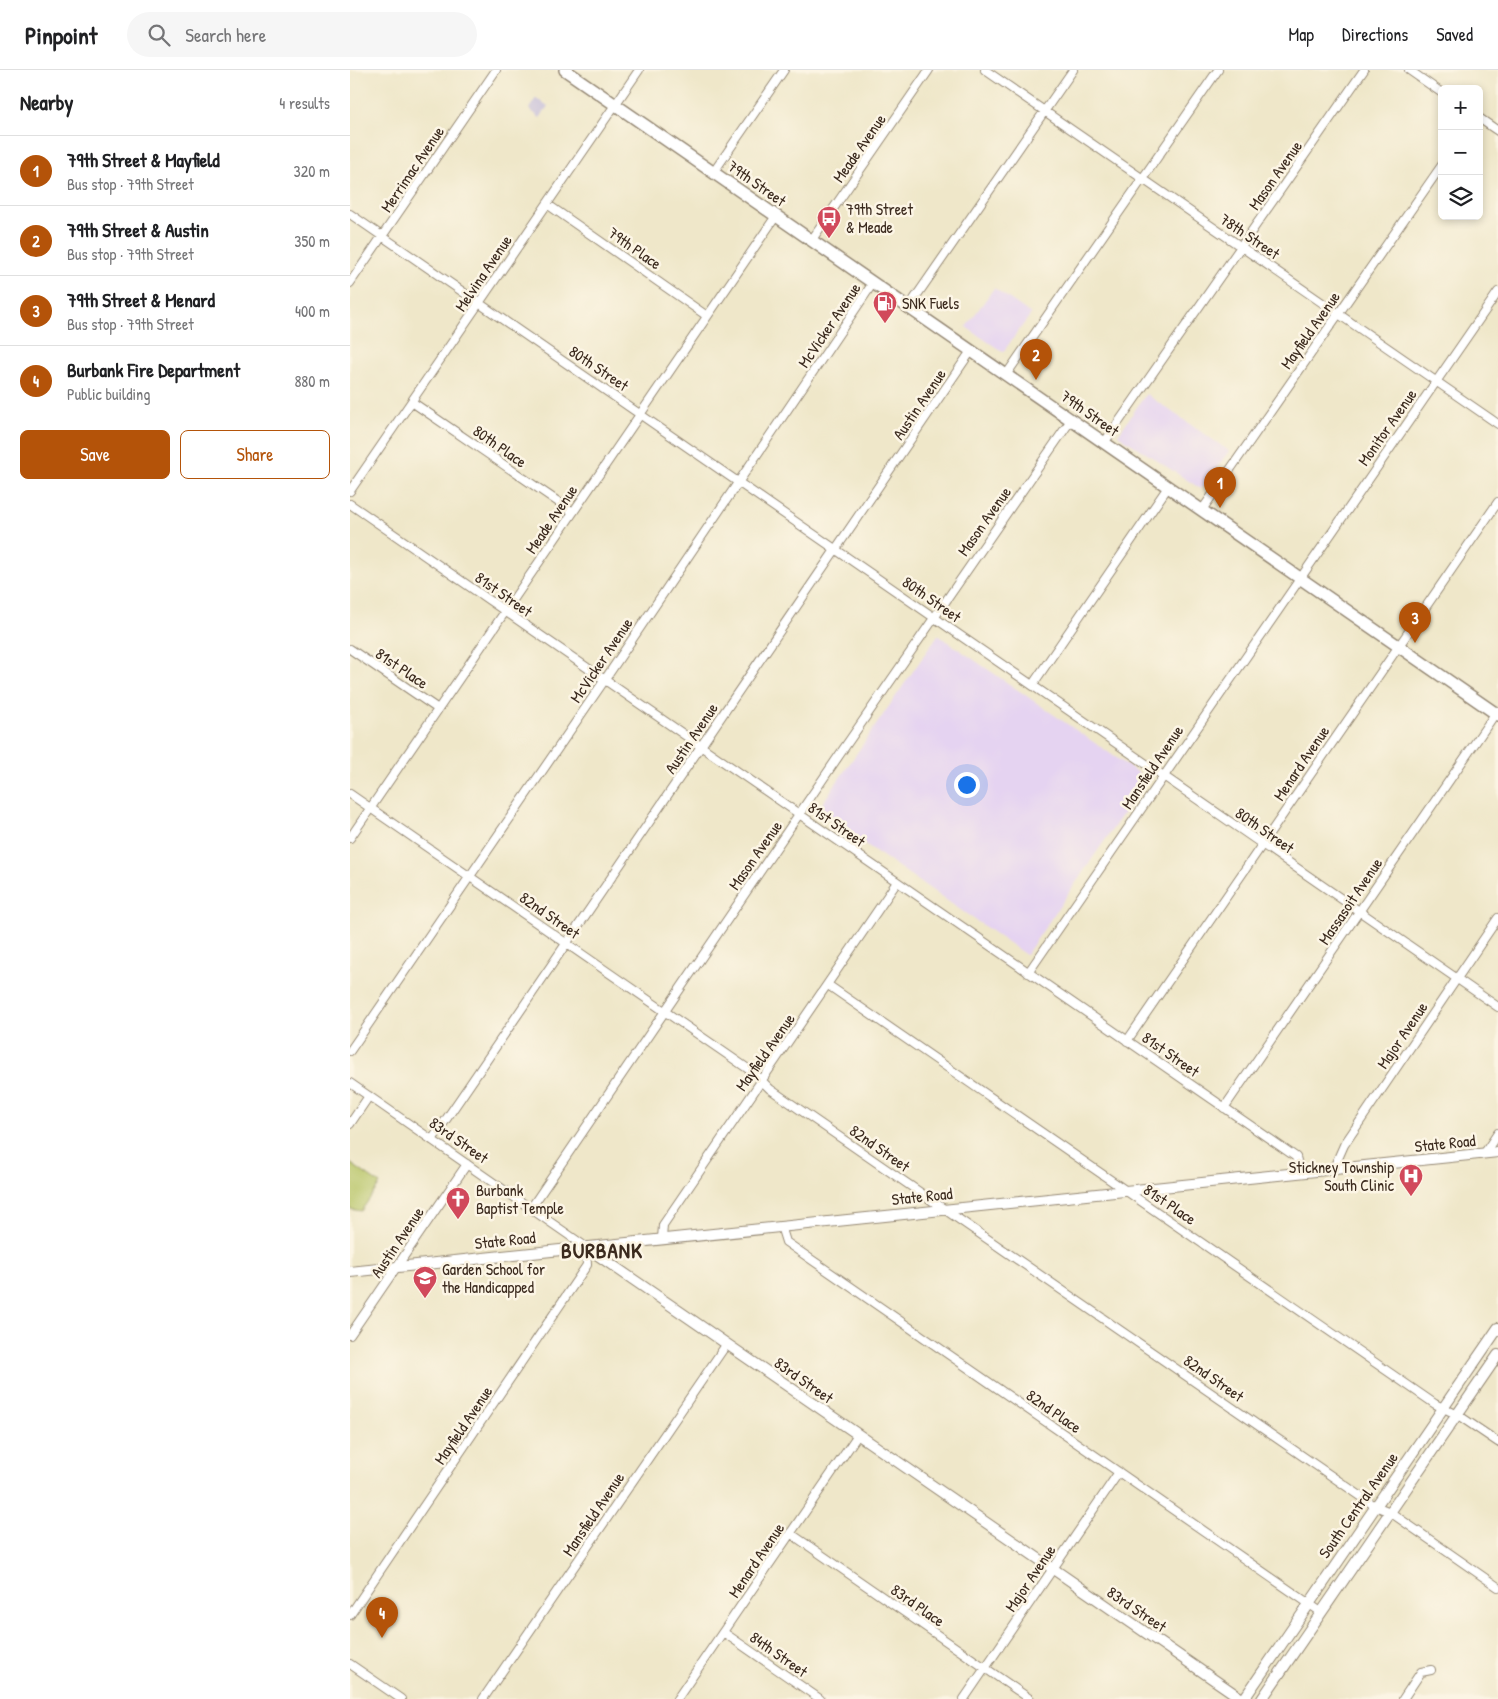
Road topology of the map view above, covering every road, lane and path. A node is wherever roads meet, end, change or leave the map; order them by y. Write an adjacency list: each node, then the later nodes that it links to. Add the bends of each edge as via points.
1 (496, 70): 22 (street, Merrimac Avenue)
2 (564, 70): 12 (main road, 79th Street)
3 (639, 70): 12 (street, Melvina Avenue)
4 (784, 70): 17 (street)
5 (929, 70): 23 (street, Meade Avenue)
6 (986, 70): 13 (street, 78th Street)
7 (1073, 70): 13 (street)
8 (1218, 70): 18 (street)
9 (1364, 70): 24 (street, Mason Avenue)
10 (1409, 70): 11 (street)
11 (1438, 89)
12 (615, 105): 17 (main road, 79th Street); 19 (street, Melvina Avenue)
13 (1045, 111): 18 (street, 78th Street); 29 (street)
14 (1483, 121): 15 (street)
15 (1498, 131)
16 (1438, 171): 30 (street, Mayfield Avenue)
17 (713, 173): 21 (main road, 79th Street)
18 (1142, 179): 24 (street, 78th Street); 33 (street)
19 (546, 204): 28 (street, Melvina Avenue); 31 (street, 79th Place)
20 (350, 214): 22 (street, 80th Street)
21 (776, 216): 23 (main road, 79th Street); 31 (street, Meade Avenue)
22 (382, 236): 25 (street, Merrimac Avenue); 28 (street, 80th Street)
23 (811, 241): 26 (main road, 79th Street)
24 (1241, 247): 30 (street, 78th Street); 39 (street, Mason Avenue)
25 (350, 283)
26 (873, 283): 29 (main road, 79th Street); 40 (street, McVicker Avenue)
27 (1498, 292): 34 (street, Monitor Avenue)
28 (478, 302): 35 (street, Melvina Avenue); 36 (street, 80th Street)
29 (908, 308): 32 (main road, 79th Street)
30 (1338, 313): 34 (street, 78th Street); 45 (street, Mayfield Avenue)
31 (707, 316): 36 (street, Meade Avenue)
32 (972, 351): 33 (main road, 79th Street); 47 (street, Austin Avenue)
33 (1006, 375): 37 (main road, 79th Street)
34 (1436, 381): 38 (street, 78th Street); 48 (street, Monitor Avenue)
35 (412, 402): 42 (street, Melvina Avenue); 46 (street, 80th Place)
36 (640, 414): 40 (street, 80th Street); 46 (street, Meade Avenue)
37 (1071, 420): 39 (main road, 79th Street); 50 (street, Mason Avenue)
38 (1498, 424)
39 (1104, 443): 41 (main road, 79th Street)
40 (738, 482): 47 (street, 80th Street); 53 (street, McVicker Avenue)
41 (1168, 487): 45 (main road, 79th Street); 54 (street)
42 (350, 491)
43 (1498, 502): 51 (street, Menard Avenue)
44 (350, 504): 49 (street, 81st Street)
45 (1202, 510): 48 (main road, 79th Street)
46 (573, 512): 49 (street, Meade Avenue)
47 (837, 550): 50 (street, 80th Street); 57 (street, Austin Avenue)
48 (1299, 578): 51 (main road, 79th Street); 58 (street, Mansfield Avenue)
49 (505, 612): 53 (street, 81st Street); 55 (street, Meade Avenue)
50 (934, 617): 54 (street, 80th Street); 61 (street, Mason Avenue)
51 (1398, 646): 56 (main road, 79th Street); 63 (street, Menard Avenue)
52 (350, 649): 55 (street, 81st Place)
53 (604, 681): 57 (street, 81st Street); 64 (street, McVicker Avenue)
54 (1033, 684): 58 (street, 80th Street)
55 (438, 709): 60 (street, Meade Avenue)
56 (1497, 713): 66 (street, Massasoit Avenue)
57 (702, 747): 61 (street, 81st Street); 68 (street, Austin Avenue)
58 (1164, 775): 63 (street, 80th Street); 69 (street, Mansfield Avenue)
59 (350, 794): 60 (street, 82nd Street)
60 (371, 808): 62 (street, Meade Avenue); 64 (street, 82nd Street)
61 (800, 815): 65 (street, 81st Street); 73 (street, Mason Avenue)
62 (350, 838)
63 (1261, 845): 66 (street, 80th Street); 74 (street, Menard Avenue)
64 (469, 876): 68 (street, 82nd Street); 75 (street, McVicker Avenue)
65 (897, 882): 69 (street, 81st Street); 71 (street, Mayfield Avenue)
66 (1359, 912): 70 (street, 80th Street); 79 (street, Massasoit Avenue)
67 (1498, 918): 70 (street, Major Avenue)
68 (567, 944): 73 (street, 82nd Street); 82 (street, Austin Avenue)
69 (1028, 972): 74 (street, 81st Street)
70 (1457, 978): 72 (street, 80th Street); 86 (street, Major Avenue, via 1344,1144)
71 (828, 985): 76 (street, Mayfield Avenue); 88 (street, 81st Place)
72 (1498, 1007)
73 (665, 1011): 76 (street, 82nd Street); 89 (street, Mason Avenue)
74 (1127, 1041): 79 (street, 81st Street)
75 (350, 1051)
76 (762, 1081): 90 (street, 82nd Street); 92 (street, Mayfield Avenue, via 663,1225)
77 (350, 1084): 78 (street, 83rd Street)
78 (369, 1096): 80 (street); 82 (street, 83rd Street)
79 (1224, 1108): 87 (street, 81st Street, via 1296,1157)
80 (350, 1124)
81 (1498, 1133): 84 (street)
82 (432, 1140): 85 (street, 83rd Street)
83 (1498, 1152): 84 (street, State Road)
84 (1484, 1154): 86 (street, State Road)
85 (467, 1164): 89 (street, 83rd Street); 94 (street, Austin Avenue)
86 (1333, 1170): 87 (street, State Road)
87 (1300, 1173): 88 (street, State Road)
88 (1124, 1190): 90 (street, State Road); 100 (street, 81st Place)
89 (531, 1208): 93 (street, 83rd Street)
90 (944, 1209): 91 (street, State Road); 105 (street, 82nd Street)
91 (781, 1226): 92 (street, State Road); 104 (street, 82nd Place, via 786,1242)
92 (662, 1239): 93 (street, State Road)
93 (586, 1247): 94 (street, State Road); 98 (street, 83rd Street); 112 (street, Mayfield Avenue, via 586,1268)
94 (397, 1266): 95 (street, State Road); 97 (street, Austin Avenue)
95 (350, 1272)
96 (1498, 1328): 100 (street, South Central Avenue)
97 (350, 1335)
98 (726, 1345): 102 (street, 83rd Street); 118 (street, Mansfield Avenue)
99 (1498, 1355): 101 (street, South Central Avenue)
100 (1443, 1408): 101 (street, 81st Place); 105 (street, South Central Avenue)
101 (1458, 1415): 103 (street, 81st Place); 106 (street, South Central Avenue)
102 (857, 1436): 107 (street, Menard Avenue); 108 (street, 83rd Street)
103 (1498, 1442)
104 (1119, 1472): 108 (street, Major Avenue); 110 (street, 82nd Place)
105 (1376, 1506): 106 (street, 82nd Street); 110 (street, South Central Avenue)
106 (1390, 1512): 109 (street, 82nd Street); 111 (street, South Central Avenue)
107 (790, 1533): 113 (street, Menard Avenue); 115 (street, 83rd Place)
108 (1053, 1570): 115 (street, Major Avenue); 123 (street, 83rd Street)
109 (1498, 1587)
110 (1308, 1604): 111 (street, 82nd Place); 123 (street, South Central Avenue)
111 (1321, 1612): 124 (street, South Central Avenue)
112 (350, 1615)
113 (723, 1632): 119 (street, Menard Avenue); 120 (street, 84th Street)
114 (350, 1664): 117 (street)
115 (985, 1668): 121 (street, Major Avenue); 122 (street, 83rd Place)
116 (1431, 1670): 125 (street, via 1422,1672)
117 (401, 1699)
118 (483, 1699)
119 (677, 1699)
120 (820, 1699)
121 (964, 1699)
122 (1030, 1699)
123 (1243, 1699)
124 (1262, 1699)
125 (1403, 1699)

